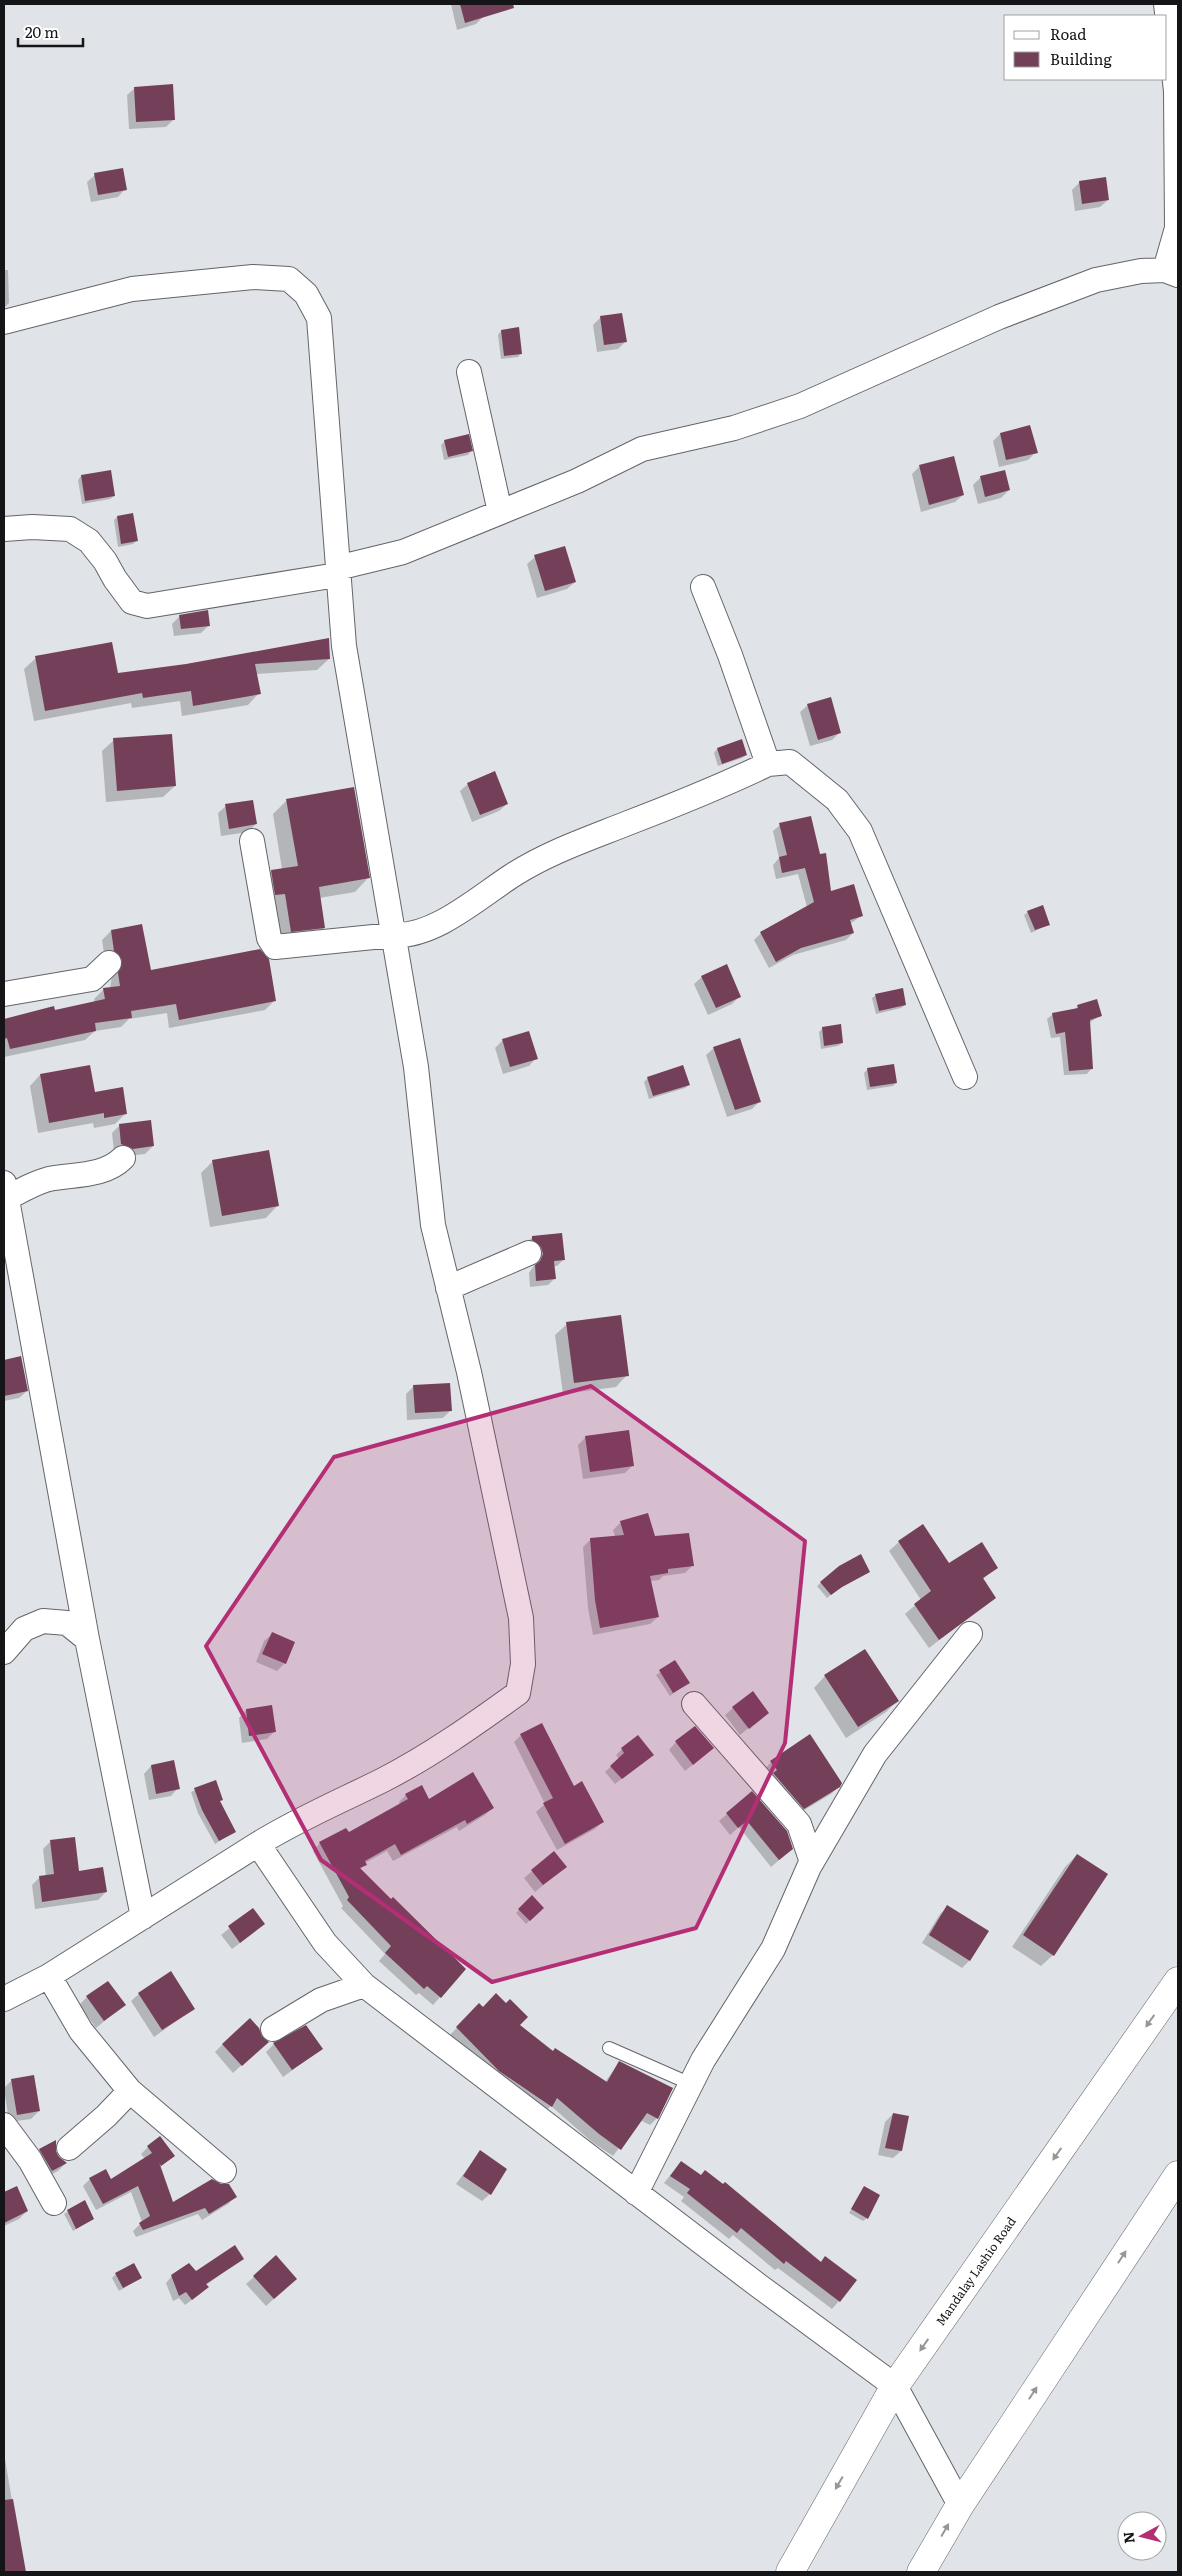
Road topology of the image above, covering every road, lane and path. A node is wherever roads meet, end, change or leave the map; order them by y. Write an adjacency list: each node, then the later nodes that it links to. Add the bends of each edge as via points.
1 (1166, 4): 2 (street, via 1176,91 1176,228)
2 (1172, 272): 5 (street, via 1140,270 1078,286 999,317 800,406 734,428 642,449 577,481)
3 (4, 322): 7 (street, via 132,288 254,277 289,279 306,294 319,318)
4 (469, 372): 5 (street)
5 (500, 512): 7 (street, via 403,552)
6 (4, 529): 7 (street, via 70,529 89,541 132,602 147,606)
7 (337, 572): 11 (street, via 344,646)
8 (703, 587): 9 (street)
9 (768, 764): 11 (street, via 694,797 548,854 422,932); 14 (street, via 790,762 836,800 860,831)
10 (252, 841): 11 (street, via 269,938 275,947)
11 (393, 935): 18 (street, via 416,1067 433,1225)
12 (109, 963): 13 (street, via 92,979)
13 (4, 994)
14 (965, 1076)
15 (123, 1158): 16 (street, via 111,1168 48,1180 22,1190)
16 (5, 1191): 20 (street)
17 (529, 1253): 18 (street)
18 (448, 1288): 23 (street, via 521,1618 523,1664 518,1693 475,1724 385,1779 286,1826)
19 (970, 1634): 24 (street, via 875,1754)
20 (87, 1639): 21 (street, via 67,1624 43,1621 24,1629); 25 (street)
21 (4, 1652)
22 (694, 1704): 24 (street, via 799,1824)
23 (258, 1844): 25 (street); 28 (street, via 325,1943)
24 (812, 1862): 32 (street, via 774,1949 732,2010)
25 (143, 1917): 26 (street)
26 (49, 1976): 29 (street); 33 (street, via 81,2031)
27 (1178, 1981): 40 (highway, Mandalay Lashio Road, one-way to 40)
28 (364, 1985): 30 (street, via 321,2000); 38 (street)
29 (4, 1999)
30 (273, 2029)
31 (608, 2048): 32 (lane)
32 (691, 2084): 38 (street)
33 (130, 2091): 35 (street); 36 (street)
34 (4, 2126): 39 (street, via 30,2160)
35 (69, 2148)
36 (224, 2171)
37 (1178, 2175): 41 (highway, one-way to 37)
38 (636, 2193): 40 (street)
39 (54, 2203)
40 (895, 2386): 41 (street); 42 (highway, Mandalay Lashio Road, one-way to 42)
41 (960, 2505): 43 (highway, one-way to 41)
42 (790, 2572)
43 (921, 2572)

